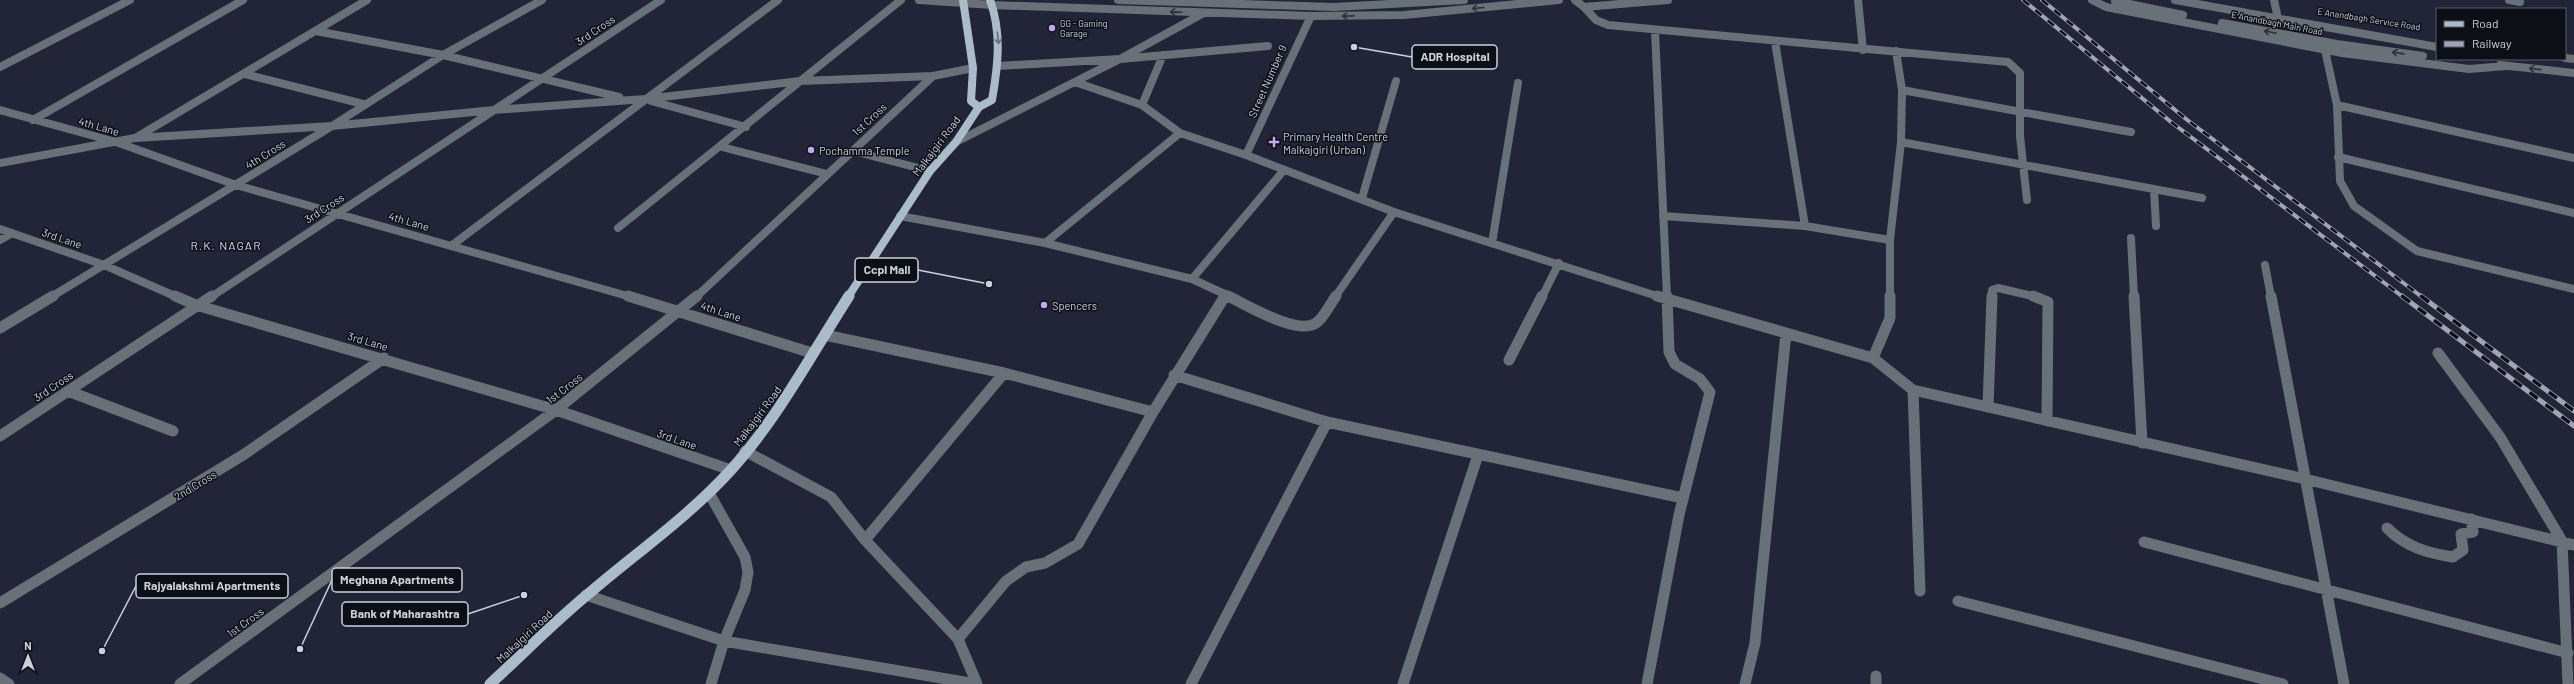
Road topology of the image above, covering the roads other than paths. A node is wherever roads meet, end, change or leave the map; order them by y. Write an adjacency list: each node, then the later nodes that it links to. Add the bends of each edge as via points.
1 (130, 0): 46 (street)
2 (243, 0): 66 (street)
3 (367, 0): 31 (street)
4 (542, 0): 39 (street, 4th Cross)
5 (661, 0): 51 (street, 3rd Cross)
6 (778, 0): 57 (street)
7 (902, 0): 53 (street)
8 (919, 0): 23 (street)
9 (1118, 0): 20 (street)
10 (1464, 0): 24 (street, via 1386,7 1316,8)
11 (1559, 0): 29 (street, one-way to 29, via 1404,14)
12 (1575, 0): 26 (street)
13 (1668, 0): 26 (street)
14 (1858, 0): 36 (street)
15 (2092, 0): 37 (street, via 2106,7)
16 (2175, 0): 35 (street, E Anandbagh Main Road)
17 (2204, 0): 28 (street, E Anandbagh Service Road)
18 (2274, 0): 28 (street)
19 (2509, 0): 22 (street)
20 (1157, 1): 24 (street)
21 (2115, 1): 41 (street, E Anandbagh Main Road, one-way to 21, via 2337,44)
22 (2520, 1)
23 (964, 2): 25 (street); 47 (main road)
24 (1222, 2): 27 (street)
25 (991, 3): 27 (street, one-way to 25); 44 (main road, Malkajgiri Road, one-way to 44, via 999,41)
26 (1584, 7): 30 (street, via 1601,23)
27 (1203, 13): 29 (street); 42 (street)
28 (2277, 14): 32 (street, E Anandbagh Service Road)
29 (1311, 16): 77 (street, Street Number 9)
30 (1655, 31): 33 (street); 94 (street)
31 (316, 32): 39 (street); 49 (street)
32 (2436, 40)
33 (1775, 42): 36 (street); 95 (street)
34 (1268, 46): 40 (street)
35 (2436, 47)
36 (1863, 50): 38 (street)
37 (2325, 50): 45 (street, via 2469,68); 61 (street)
38 (1896, 51): 56 (street); 65 (street, via 2008,62 2020,73)
39 (443, 55): 51 (street); 59 (street, 4th Cross)
40 (1163, 55): 42 (street); 60 (street)
41 (2436, 58)
42 (1120, 59): 44 (street); 54 (street)
43 (2453, 60): 45 (street)
44 (998, 66): 62 (main road, Malkajgiri Road, via 992,100)
45 (2506, 66): 48 (street, one-way to 45)
46 (0, 67)
47 (973, 68): 50 (street); 62 (main road, via 971,101)
48 (2574, 73)
49 (245, 74): 59 (street); 71 (street)
50 (933, 76): 53 (street); 76 (street, 1st Cross)
51 (542, 79): 58 (street); 64 (street, 3rd Cross)
52 (1396, 81): 87 (street)
53 (800, 82): 57 (street); 68 (street)
54 (1075, 82): 60 (street); 73 (street)
55 (1518, 83): 104 (street)
56 (1902, 90): 65 (street); 74 (street)
57 (645, 99): 58 (street); 68 (street); 105 (street)
58 (629, 100): 64 (street)
59 (363, 104): 67 (street, 4th Cross)
60 (1142, 105): 70 (street)
61 (2337, 105): 78 (street); 79 (street)
62 (979, 107): 73 (main road, Malkajgiri Road)
63 (0, 110): 66 (street, 4th Lane)
64 (494, 110): 67 (street); 92 (street, 3rd Cross)
65 (2018, 112): 69 (street); 81 (street)
66 (34, 120): 72 (street, 4th Lane)
67 (332, 126): 71 (street); 85 (street, 4th Cross)
68 (746, 127): 75 (street)
69 (2131, 132)
70 (1180, 133): 77 (street); 103 (street)
71 (135, 138): 72 (street)
72 (116, 142): 80 (street); 85 (street, 4th Lane)
73 (956, 142): 83 (main road, Malkajgiri Road)
74 (1901, 142): 81 (street); 102 (street)
75 (722, 147): 84 (street); 97 (street)
76 (853, 151): 83 (street); 84 (street, 1st Cross)
77 (1246, 155): 82 (street)
78 (2338, 157): 91 (street); 110 (street, via 2340,181 2354,206 2418,251)
79 (2574, 158)
80 (0, 163)
81 (2021, 166): 86 (street); 89 (street)
82 (1284, 170): 87 (street); 109 (street)
83 (930, 171): 93 (main road, Malkajgiri Road)
84 (827, 174): 114 (street, 1st Cross)
85 (236, 185): 92 (street, 4th Lane); 107 (street, 4th Cross)
86 (2154, 189): 88 (street); 96 (street)
87 (1362, 198): 90 (street)
88 (2202, 198)
89 (2027, 200)
90 (1394, 212): 104 (street); 111 (street, via 1316,322 1306,328 1293,326)
91 (2574, 213)
92 (338, 214): 105 (street, 4th Lane); 113 (street, 3rd Cross)
93 (900, 216): 103 (street); 117 (main road, Malkajgiri Road)
94 (1663, 216): 95 (street); 112 (street)
95 (1805, 226): 102 (street)
96 (2156, 226)
97 (618, 228)
98 (0, 229): 99 (street, 3rd Lane)
99 (12, 233): 101 (street); 107 (street, 3rd Lane)
100 (2131, 238): 134 (street)
101 (0, 240)
102 (1890, 240): 121 (street, via 1890,318)
103 (1045, 243): 109 (street)
104 (1492, 243): 106 (street)
105 (451, 246): 114 (street, 4th Lane)
106 (1558, 263): 112 (street); 122 (street)
107 (104, 265): 113 (street, 3rd Lane); 115 (street, 4th Cross)
108 (2265, 265): 138 (street)
109 (1192, 279): 111 (street)
110 (2574, 289)
111 (1226, 294): 124 (street)
112 (1667, 299): 116 (street); 140 (street, via 1669,352 1675,364 1700,379 1710,392)
113 (196, 305): 120 (street, 3rd Lane); 126 (street, 3rd Cross)
114 (681, 311): 118 (street, 4th Lane); 128 (street, 1st Cross)
115 (0, 328)
116 (1786, 333): 121 (street); 164 (street, via 1755,643)
117 (825, 335): 118 (main road, Malkajgiri Road); 123 (street)
118 (812, 353): 135 (main road, Malkajgiri Road, via 788,396)
119 (2438, 353): 144 (street, via 2500,437)
120 (384, 358): 128 (street, 3rd Lane); 151 (street, 2nd Cross, via 244,455)
121 (1873, 358): 125 (street)
122 (1509, 360)
123 (1004, 373): 129 (street); 143 (street)
124 (1174, 375): 129 (street); 131 (street)
125 (1913, 390): 127 (street); 148 (street)
126 (68, 391): 132 (street); 133 (street, 3rd Cross)
127 (1988, 407): 130 (street); 130 (street, via 1992,290 1998,288 2042,298 2048,302)
128 (556, 410): 137 (street, 3rd Lane); 157 (street, 1st Cross)
129 (1153, 412): 152 (street, via 1078,544 1045,563 1026,566 1006,581)
130 (2047, 420): 134 (street)
131 (1327, 422): 136 (street); 161 (street)
132 (173, 431)
133 (0, 436)
134 (2142, 443): 138 (street)
135 (745, 450): 137 (main road, Malkajgiri Road); 143 (street, via 831,497)
136 (1478, 455): 140 (street); 162 (street)
137 (731, 470): 139 (main road, Malkajgiri Road)
138 (2305, 479): 141 (street); 147 (street)
139 (709, 493): 149 (main road, Malkajgiri Road); 153 (street, via 745,557 748,572 745,590)
140 (1683, 498): 163 (street)
141 (2471, 519): 142 (street, via 2473,532 2461,534 2462,550 2453,557 2415,550 2398,540); 144 (street)
142 (2387, 528)
143 (865, 540): 152 (street)
144 (2562, 541): 146 (street); 154 (street)
145 (2144, 542): 147 (street)
146 (2574, 545)
147 (2326, 588): 154 (street); 166 (street)
148 (1920, 591)
149 (586, 595): 153 (street); 158 (main road, Malkajgiri Road)
150 (1958, 601): 165 (street)
151 (0, 603)
152 (958, 639): 160 (street)
153 (724, 641): 159 (street); 160 (street)
154 (2568, 653): 167 (street)
155 (0, 678): 156 (street)
156 (9, 684)
157 (180, 684)
158 (490, 684)
159 (711, 684)
160 (976, 684)
161 (1190, 684)
162 (1403, 684)
163 (1647, 684)
164 (1745, 684)
165 (2283, 684)
166 (2344, 684)
167 (2568, 684)

